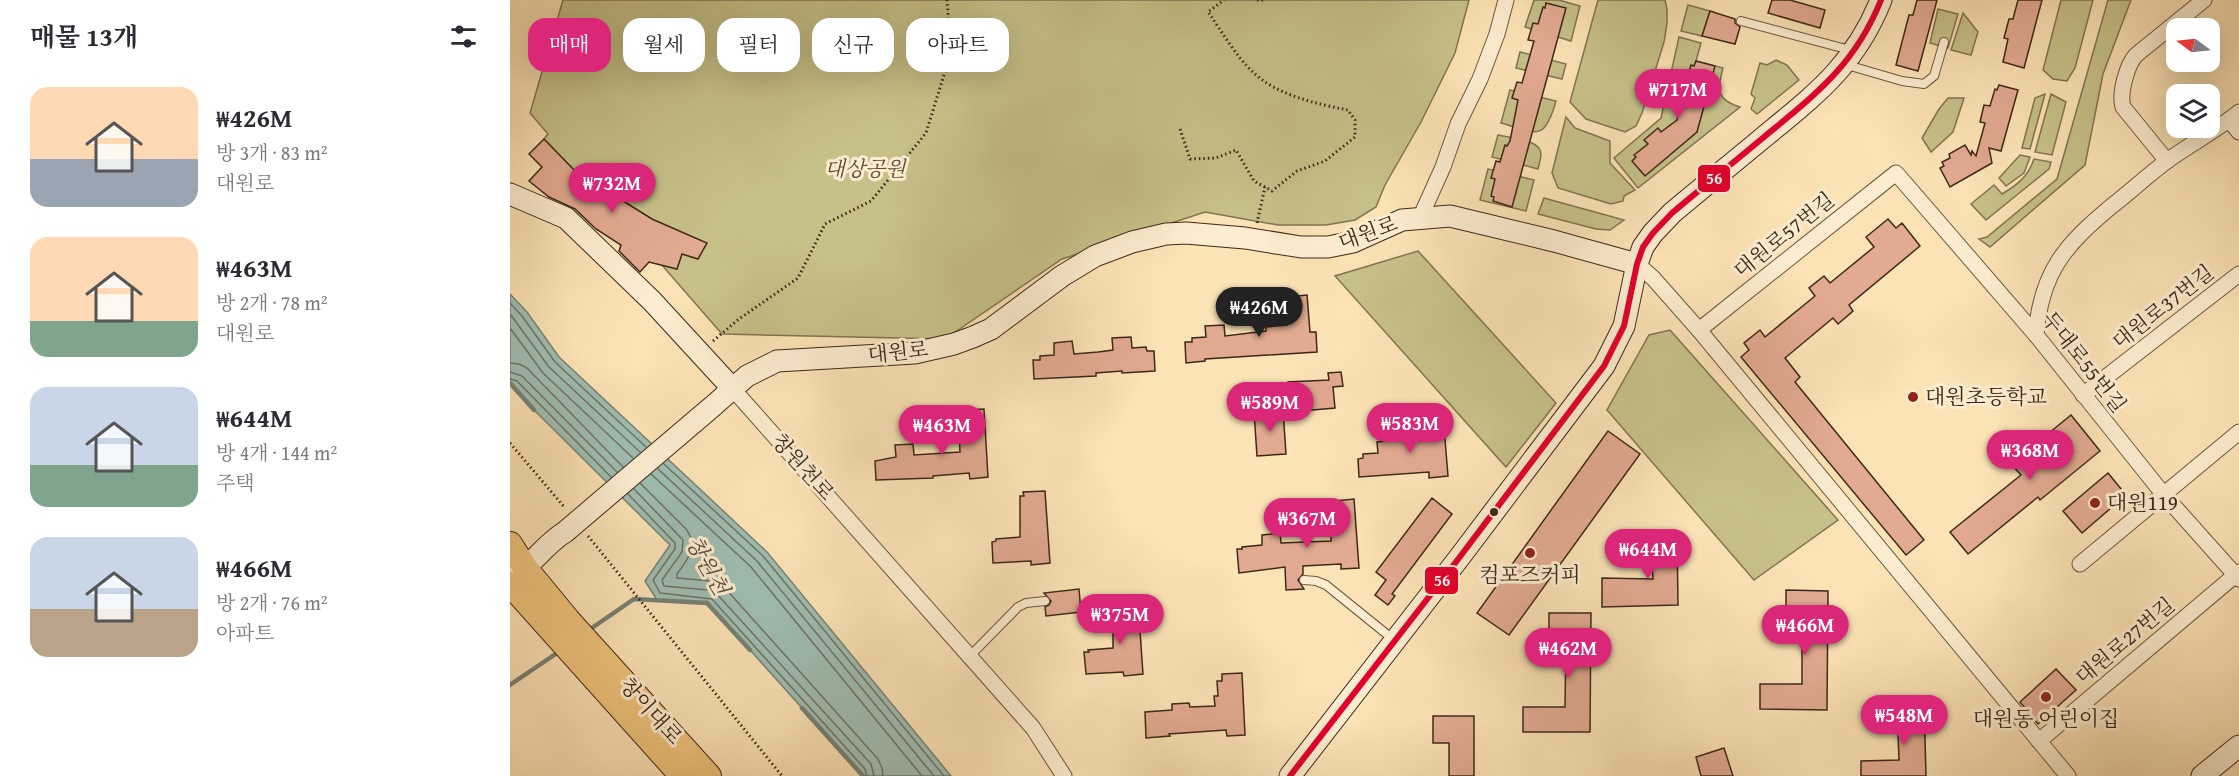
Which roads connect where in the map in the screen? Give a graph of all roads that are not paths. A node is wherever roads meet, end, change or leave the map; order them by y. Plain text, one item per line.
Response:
1 (1506, 0) edge
2 (1881, 0) edge
3 (2204, 0) edge
4 (1741, 21) dead end
5 (1944, 42) dead end
6 (1850, 58) junction
7 (2236, 122) edge
8 (2167, 161) junction
9 (1896, 173) joint
10 (510, 194) edge
11 (1420, 218) junction
12 (1637, 264) junction
13 (2239, 274) edge
14 (1698, 330) junction
15 (2037, 334) junction
16 (732, 388) junction
17 (2083, 395) junction
18 (2239, 432) edge
19 (2164, 495) junction
20 (510, 544) edge
21 (2080, 564) dead end
22 (2238, 575) edge
23 (515, 578) edge
24 (1304, 580) dead end
25 (1045, 601) dead end
26 (1395, 641) junction
27 (586, 655) junction
28 (970, 656) junction
29 (2039, 741) junction
30 (2239, 746) edge
31 (682, 776) edge
32 (709, 776) edge
33 (1064, 776) edge
34 (1290, 776) edge
35 (2068, 776) edge
36 (2202, 776) edge

1 - 11 street
2 - 6 street
3 - 8 street
4 - 6 lane
5 - 6 lane
6 - 12 street
7 - 8 street
8 - 15 street
9 - 14 street, 대원로57번길
9 - 15 street, 두대로55번길
10 - 16 street, 창원천로
11 - 12 street, 대원로
11 - 16 street, 대원로
12 - 14 street
12 - 26 street
13 - 17 street, 대원로37번길
14 - 29 street
15 - 17 street, 두대로55번길
16 - 23 street, 대원로, bridge
16 - 28 street, 창원천로
17 - 19 street, 두대로55번길
18 - 19 street
19 - 21 street
19 - 22 street, 두대로55번길
20 - 23 main road
22 - 29 street, 대원로27번길
23 - 27 main road
24 - 26 lane
25 - 28 lane
26 - 34 street
27 - 31 main road, 창이대로
27 - 32 main road, 창이대로
28 - 33 street, 창원천로
29 - 35 street
30 - 36 street

